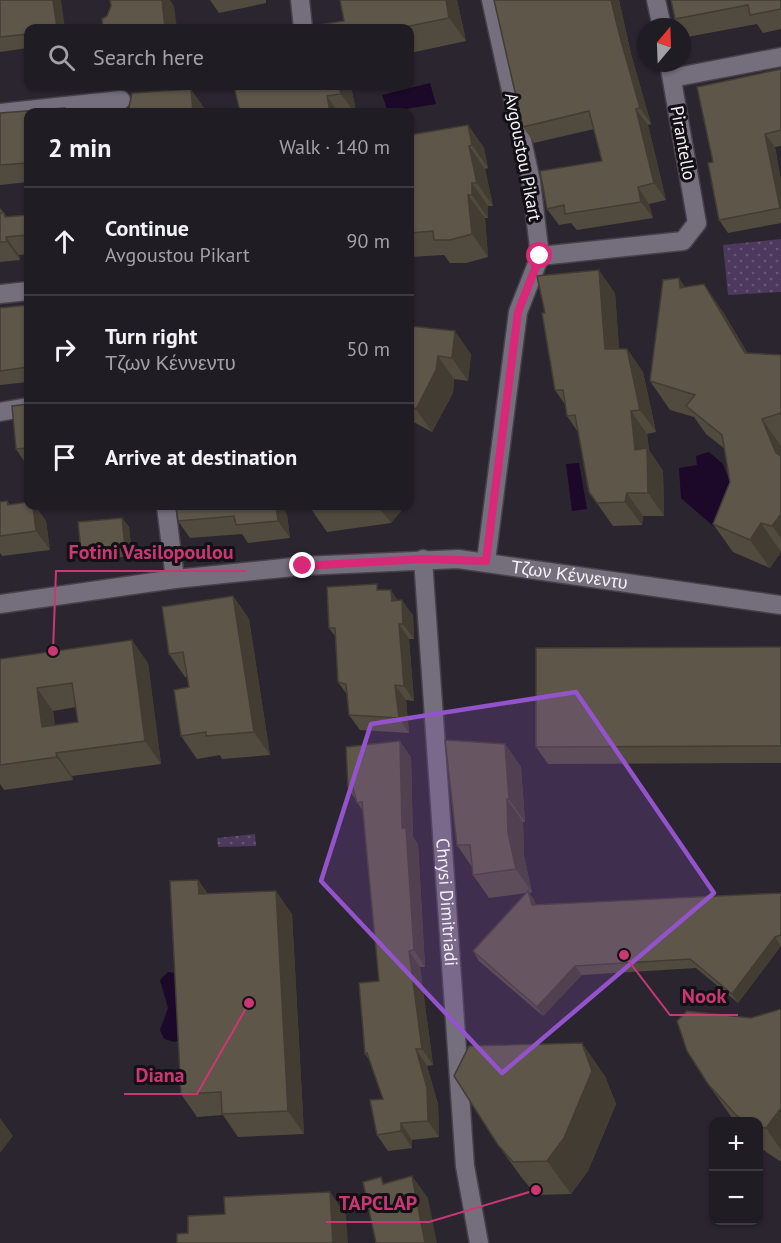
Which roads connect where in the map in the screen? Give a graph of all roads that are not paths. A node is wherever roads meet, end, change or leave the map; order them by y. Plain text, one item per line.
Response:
1 (300, 0) edge
2 (491, 0) edge
3 (656, 0) edge
4 (660, 18) edge
5 (303, 24) edge
6 (781, 57) edge
7 (691, 68) edge
8 (670, 72) edge
9 (121, 99) edge
10 (43, 108) edge
11 (24, 110) edge
12 (0, 113) edge
13 (540, 256) junction
14 (24, 291) edge
15 (0, 294) edge
16 (24, 408) edge
17 (0, 412) edge
18 (166, 510) edge
19 (423, 559) junction
20 (486, 561) junction
21 (175, 579) junction
22 (0, 604) edge
23 (781, 605) edge
24 (479, 1243) edge

1 - 5 street
2 - 13 street, Avgoustou Pikart
3 - 4 street
6 - 7 street
8 - 13 street, Pirantello
9 - 10 street
11 - 12 street
13 - 20 street, Avgoustou Pikart
14 - 15 street
16 - 17 street
18 - 21 street
19 - 20 street, Τζων Κέννεντυ
19 - 21 street, Τζων Κέννεντυ
19 - 24 street, Chrysi Dimitriadi
20 - 23 street, Τζων Κέννεντυ
21 - 22 street, Τζων Κέννεντυ

